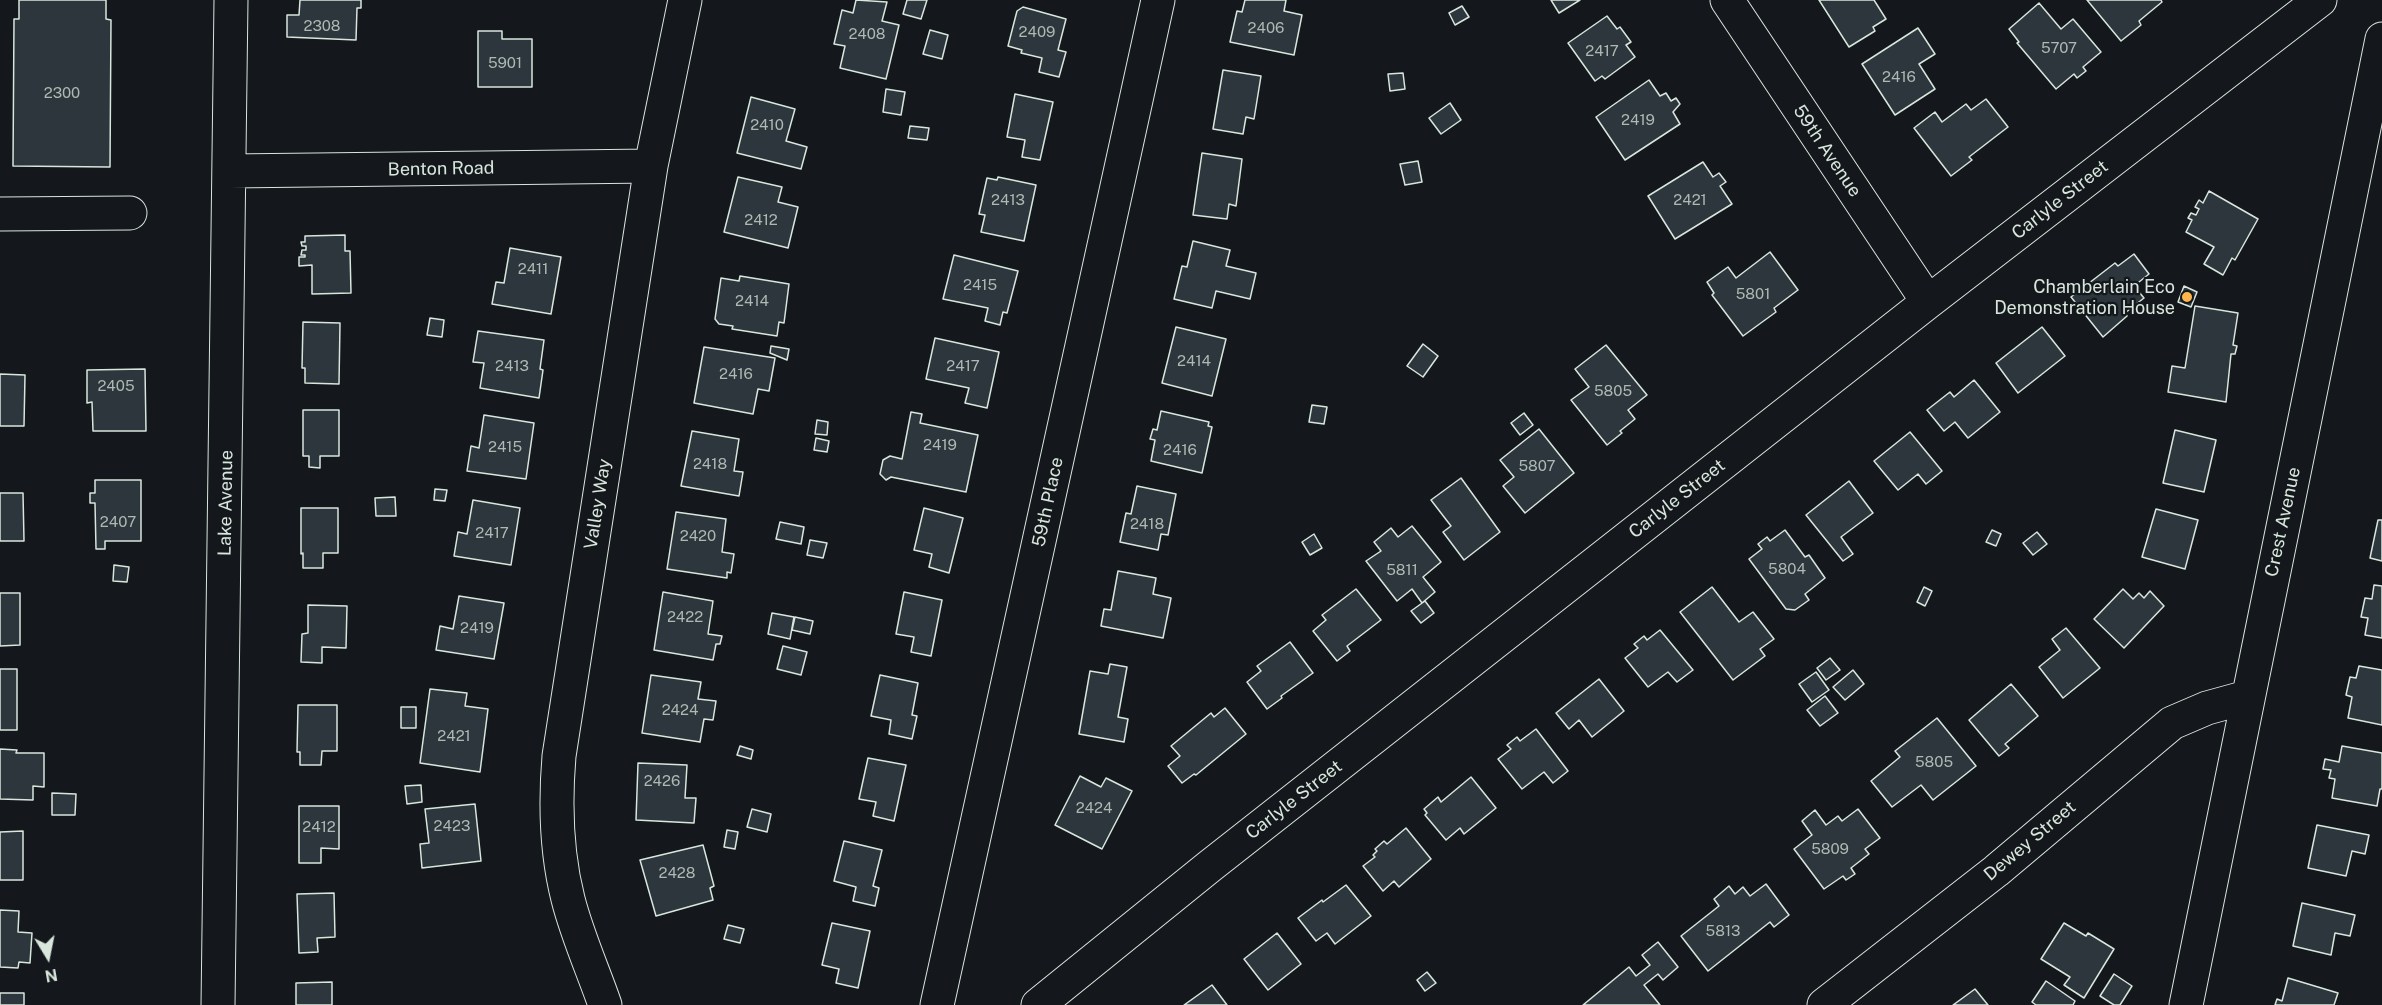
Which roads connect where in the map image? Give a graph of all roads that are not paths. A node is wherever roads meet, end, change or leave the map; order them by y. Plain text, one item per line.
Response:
1 (231, 0) edge
2 (685, 0) edge
3 (1158, 0) edge
4 (1727, 0) edge
5 (2320, 0) edge
6 (2382, 39) edge
7 (651, 166) junction
8 (230, 171) junction
9 (130, 213) dead end
10 (0, 214) edge
11 (1928, 302) junction
12 (2247, 697) junction
13 (218, 1005) edge
14 (605, 1005) edge
15 (937, 1005) edge
16 (1038, 1005) edge
17 (1824, 1005) edge
18 (2186, 1005) edge

1 - 8 street, Lake Avenue
2 - 7 street, Valley Way
3 - 15 street, 59th Place
4 - 11 street, 59th Avenue
5 - 11 street, Carlyle Street
6 - 12 street, Crest Avenue
7 - 8 street, Benton Road
7 - 14 street, Valley Way
8 - 13 street, Lake Avenue
9 - 10 street
11 - 16 street, Carlyle Street
12 - 17 street, Dewey Street
12 - 18 street, Crest Avenue

